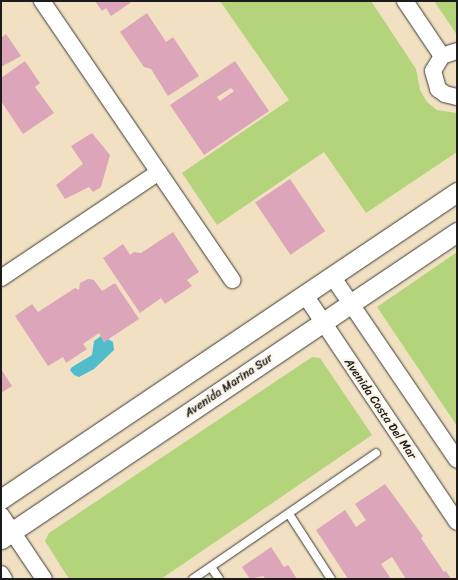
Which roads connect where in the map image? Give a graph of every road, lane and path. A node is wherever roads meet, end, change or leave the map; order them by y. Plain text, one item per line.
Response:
1 (42, 1) edge
2 (405, 1) edge
3 (450, 53) edge
4 (457, 97) edge
5 (159, 172) junction
6 (457, 192) edge
7 (457, 232) edge
8 (332, 276) junction
9 (1, 278) edge
10 (232, 280) dead end
11 (305, 295) junction
12 (352, 304) junction
13 (322, 323) junction
14 (376, 453) dead end
15 (457, 460) edge
16 (1, 499) edge
17 (288, 514) junction
18 (1, 515) edge
19 (456, 520) edge
20 (6, 535) edge
21 (211, 567) junction
22 (1, 574) edge
23 (4, 579) edge
24 (44, 579) edge
25 (193, 579) edge
26 (219, 579) edge
27 (331, 579) edge

1 - 5 street
2 - 3 street
3 - 4 street
5 - 9 street
5 - 10 street
6 - 8 street
7 - 12 street, Avenida Marina Sur
8 - 11 street
8 - 12 street
11 - 13 street, Avenida Costa Del Mar
11 - 16 street
12 - 13 street, Avenida Marina Sur
12 - 15 street
13 - 19 street, Avenida Costa Del Mar
13 - 20 street, Avenida Marina Sur
14 - 17 lane
17 - 21 lane
17 - 27 lane
18 - 20 street
20 - 24 street
21 - 25 lane
21 - 26 lane
22 - 23 street

